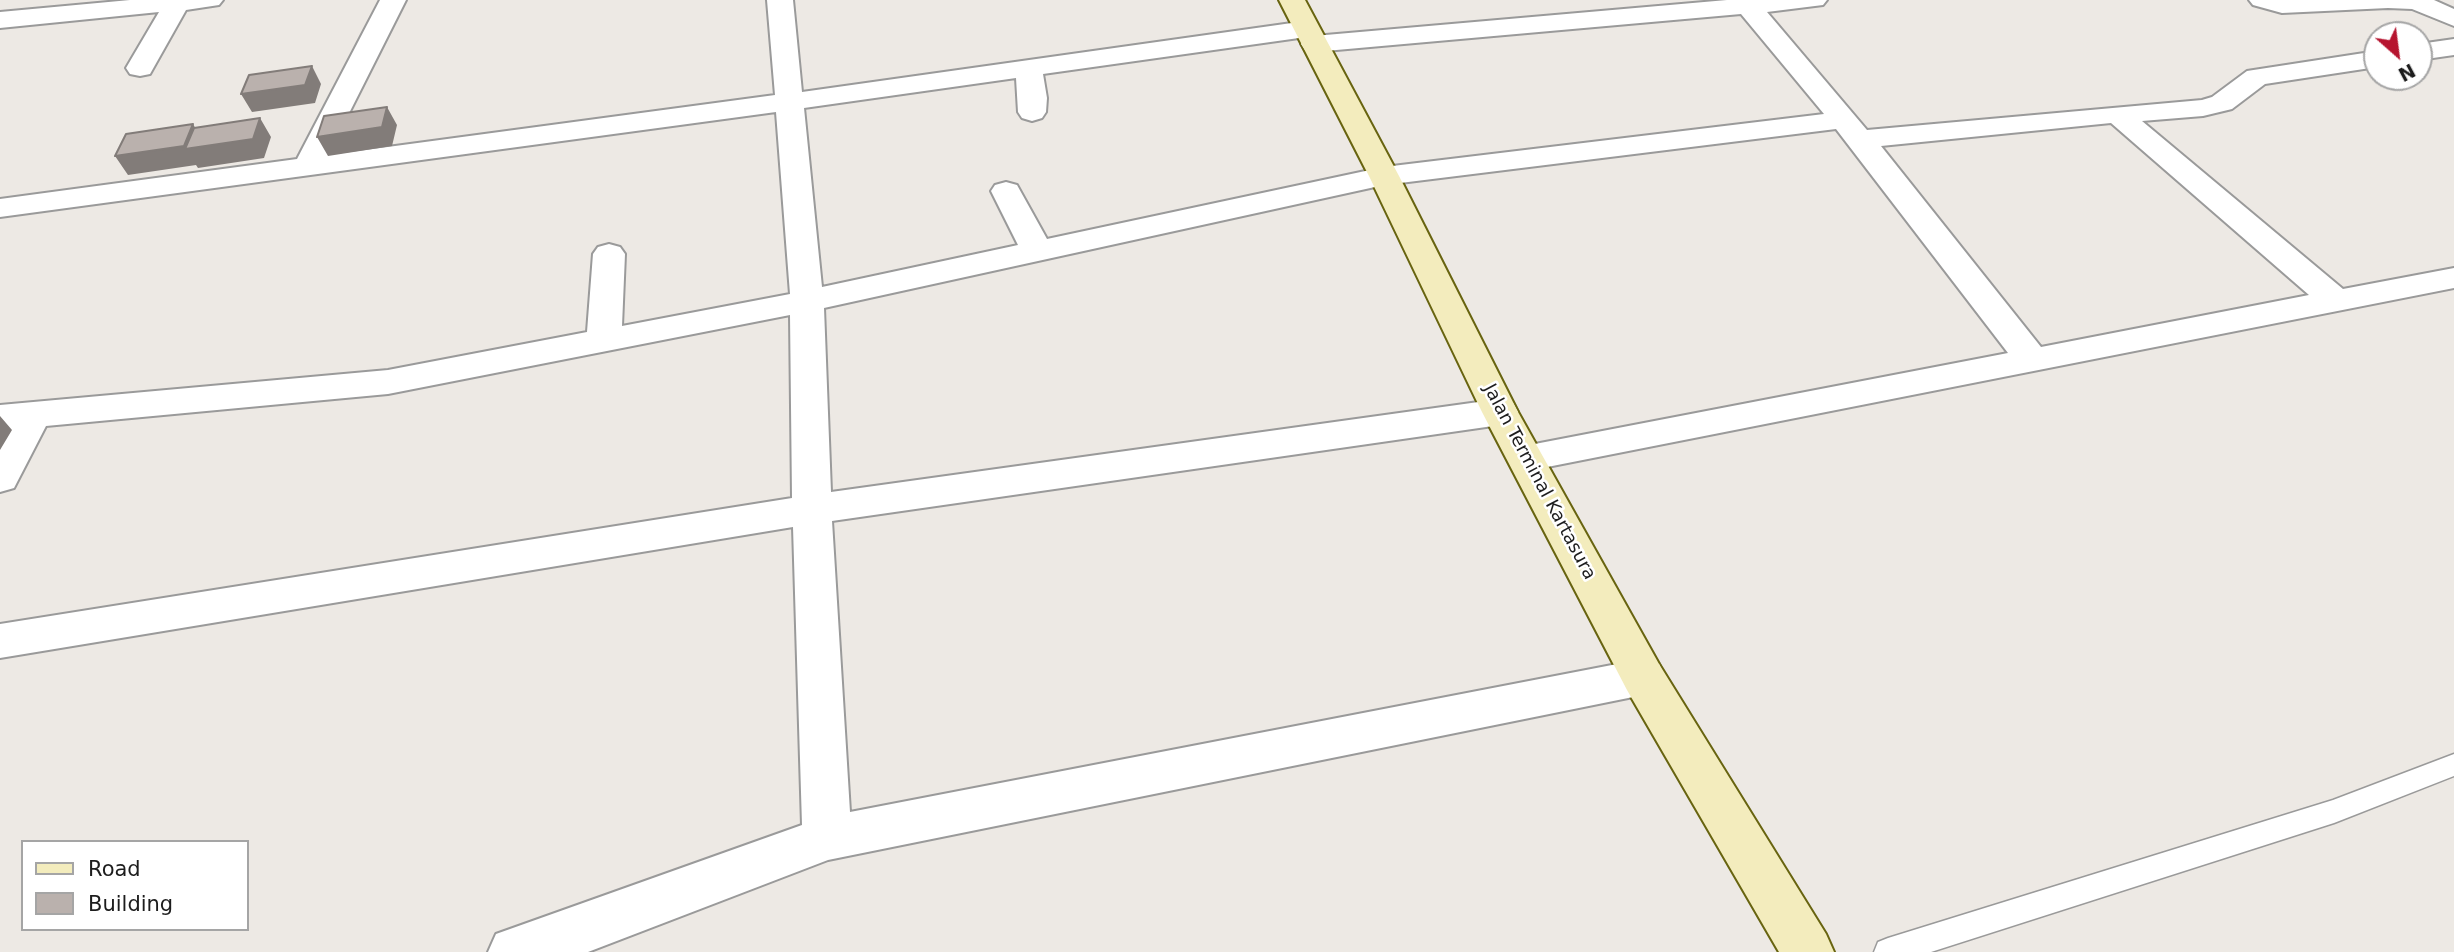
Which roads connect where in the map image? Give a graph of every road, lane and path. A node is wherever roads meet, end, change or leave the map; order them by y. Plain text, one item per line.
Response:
1 (210, 0) edge
2 (393, 0) edge
3 (780, 0) edge
4 (1814, 0) edge
5 (2262, 0) edge
6 (2388, 0) edge
7 (177, 3) junction
8 (1746, 4) edge
9 (52, 8) edge
10 (2454, 18) edge
11 (0, 20) edge
12 (1304, 24) edge
13 (2454, 47) edge
14 (2433, 50) edge
15 (2363, 61) edge
16 (140, 68) dead end
17 (1028, 68) junction
18 (789, 103) junction
19 (1032, 113) dead end
20 (2117, 114) junction
21 (1852, 130) junction
22 (307, 167) junction
23 (1384, 176) junction
24 (1006, 191) dead end
25 (0, 208) edge
26 (1037, 251) junction
27 (609, 254) dead end
28 (2454, 278) edge
29 (807, 301) junction
30 (2336, 301) junction
31 (604, 341) junction
32 (2031, 358) junction
33 (1500, 412) junction
34 (16, 417) edge
35 (1527, 458) junction
36 (0, 478) edge
37 (812, 509) junction
38 (0, 641) edge
39 (1643, 677) junction
40 (2454, 765) edge
41 (827, 838) junction
42 (514, 952) edge
43 (1808, 952) edge
44 (1888, 952) edge

1 - 7 street
2 - 22 street
3 - 18 street
4 - 8 street
5 - 6 street
6 - 10 street
7 - 9 street
7 - 16 street
8 - 12 street
8 - 21 street
9 - 11 street
12 - 17 street
12 - 23 street, Jalan Terminal Kartasura
13 - 14 street
15 - 20 street
17 - 18 street
17 - 19 street
18 - 22 street
18 - 29 street
20 - 21 street
20 - 30 street
21 - 23 street
21 - 32 street
22 - 25 street
23 - 26 street
23 - 33 street, Jalan Terminal Kartasura
24 - 26 street
26 - 29 street
27 - 31 street
28 - 30 street
29 - 31 street
29 - 37 street
30 - 32 street
31 - 34 street
32 - 35 street
33 - 35 street, Jalan Terminal Kartasura
33 - 37 street
34 - 36 street
35 - 39 street, Jalan Terminal Kartasura
37 - 38 street
37 - 41 street
39 - 41 street
39 - 43 street, Jalan Terminal Kartasura
40 - 44 lane
41 - 42 street

